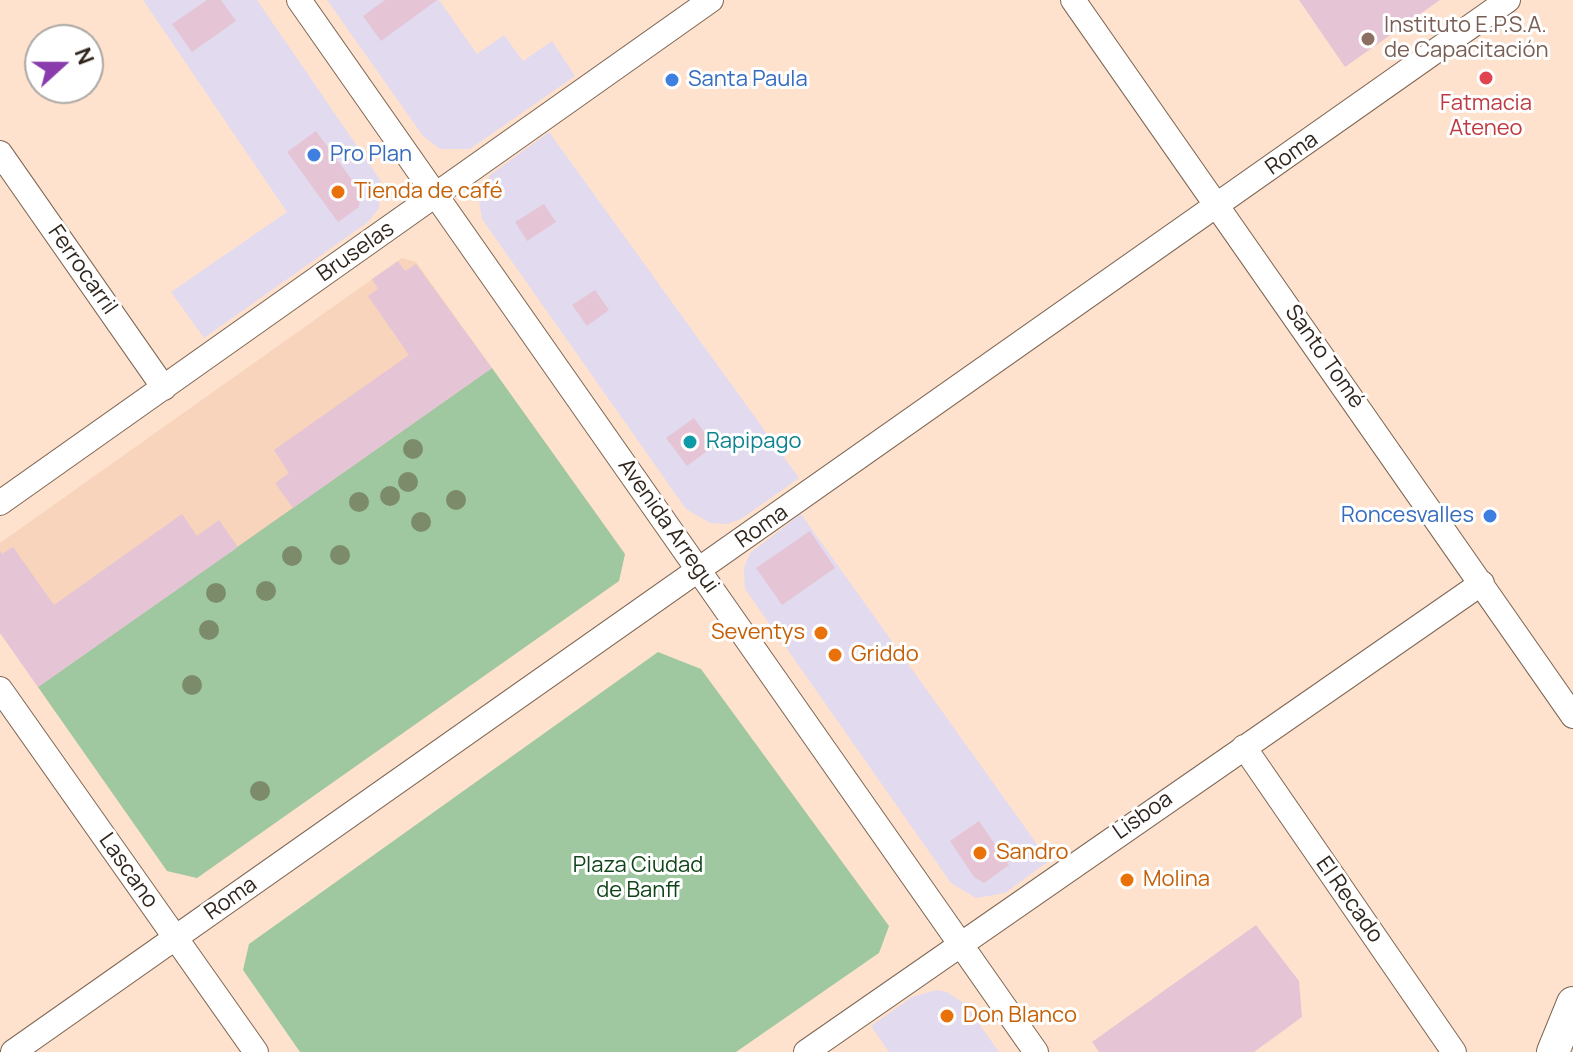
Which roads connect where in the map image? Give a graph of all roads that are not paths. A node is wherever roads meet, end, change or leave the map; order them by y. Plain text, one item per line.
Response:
1 (299, 0) edge
2 (711, 0) edge
3 (1073, 0) edge
4 (1508, 0) edge
5 (0, 153) edge
6 (436, 196) junction
7 (1219, 206) junction
8 (164, 388) junction
9 (0, 503) edge
10 (699, 571) junction
11 (1482, 583) junction
12 (0, 689) edge
13 (1573, 716) edge
14 (1244, 747) junction
15 (175, 938) junction
16 (960, 943) junction
17 (1573, 1003) edge
18 (0, 1039) edge
19 (11, 1052) edge
20 (256, 1052) edge
21 (806, 1052) edge
22 (1036, 1052) edge
23 (1454, 1052) edge
24 (1553, 1052) edge

1 - 6 street, Avenida Arregui
2 - 6 street, Bruselas
3 - 7 street, Santo Tomé
4 - 7 street, Roma
5 - 8 street, Ferrocarril
6 - 8 street, Bruselas
6 - 10 street, Avenida Arregui
7 - 10 street, Roma
7 - 11 street, Santo Tomé
8 - 9 street, Bruselas
10 - 15 street, Roma
10 - 16 street, Avenida Arregui
11 - 13 street, Santo Tomé
11 - 14 street, Lisboa
12 - 15 street, Lascano
14 - 16 street, Lisboa
14 - 23 street, El Recado
15 - 19 street, Roma
15 - 20 street, Lascano
16 - 21 street, Lisboa
16 - 22 street, Avenida Arregui
17 - 24 street
18 - 19 street

